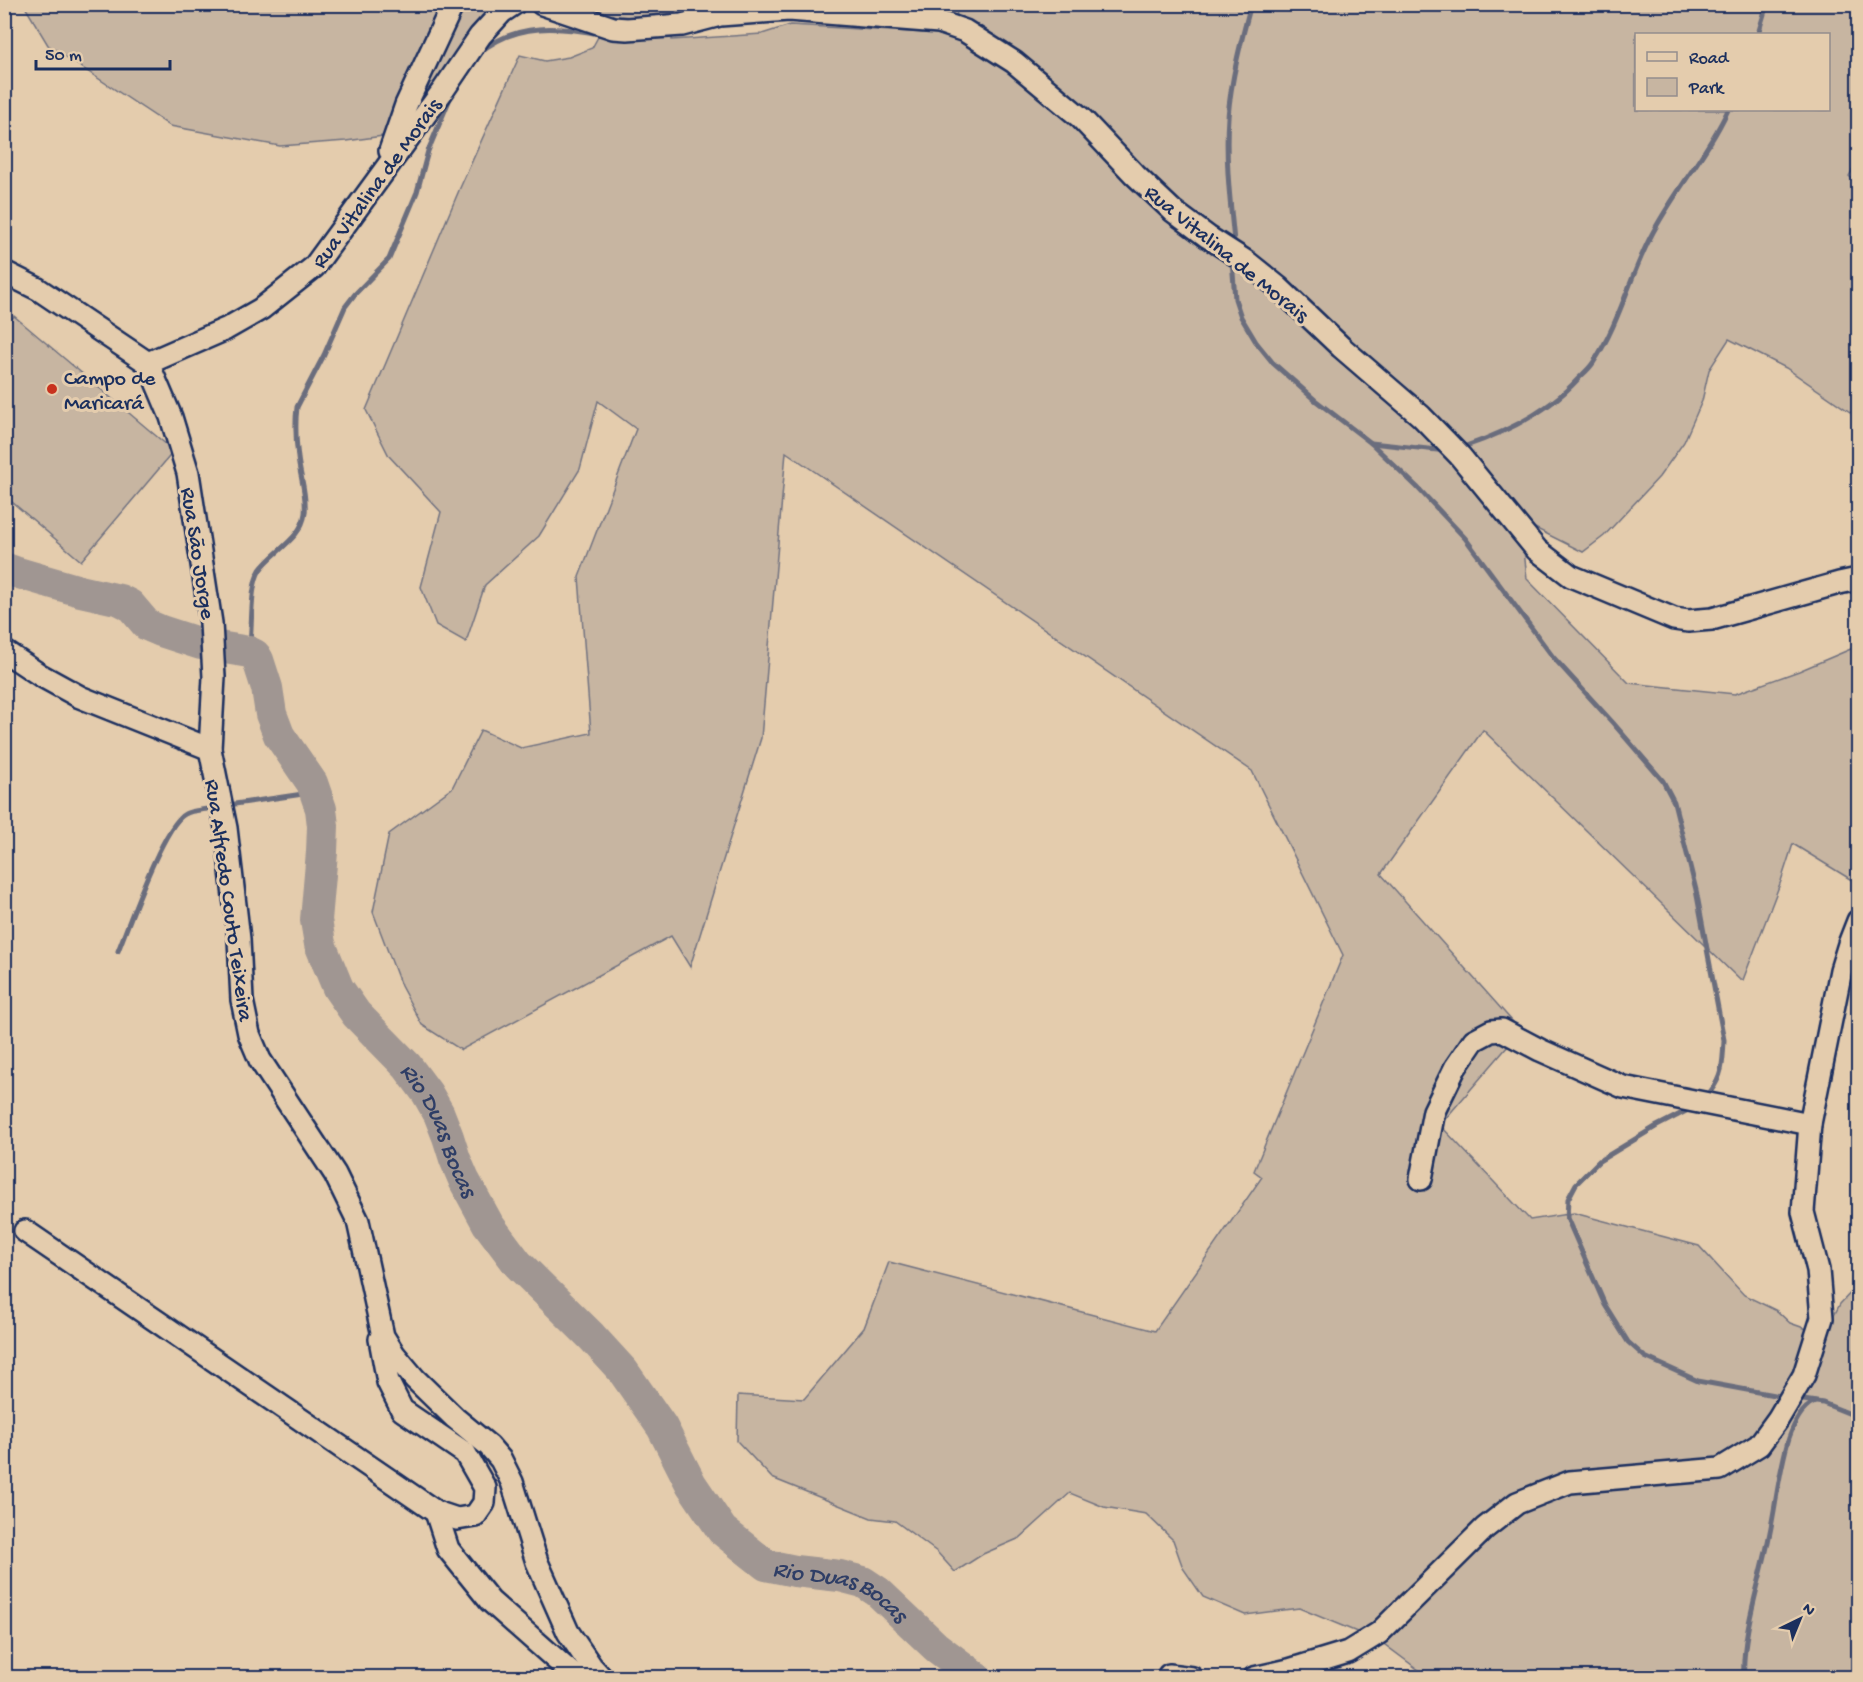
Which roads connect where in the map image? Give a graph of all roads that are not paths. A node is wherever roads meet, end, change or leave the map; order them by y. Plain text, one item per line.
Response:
1 (453, 4) edge
2 (514, 4) edge
3 (542, 4) edge
4 (735, 9) edge
5 (382, 171) junction
6 (4, 272) edge
7 (148, 363) junction
8 (1858, 579) edge
9 (4, 651) edge
10 (210, 749) junction
11 (1858, 921) edge
12 (1810, 1124) junction
13 (1421, 1179) dead end
14 (25, 1231) dead end
15 (380, 1326) junction
16 (436, 1512) junction
17 (1169, 1675) dead end
18 (577, 1677) edge
19 (602, 1677) edge
20 (1192, 1677) edge
21 (1254, 1677) edge

1 - 5 street
2 - 5 street, Rua Vitalina de Morais
3 - 4 street, Rua Vitalina de Morais
4 - 8 street, Rua Vitalina de Morais
5 - 7 street, Rua Vitalina de Morais
6 - 7 street
7 - 10 street, Rua São Jorge
9 - 10 street, Rua Alfredo Couto Teixeira
10 - 15 street, Rua Alfredo Couto Teixeira
11 - 12 street
12 - 13 street
12 - 21 street
14 - 16 street
15 - 16 street
15 - 19 street, Rua Alfredo Couto Teixeira
16 - 18 street
17 - 20 street

